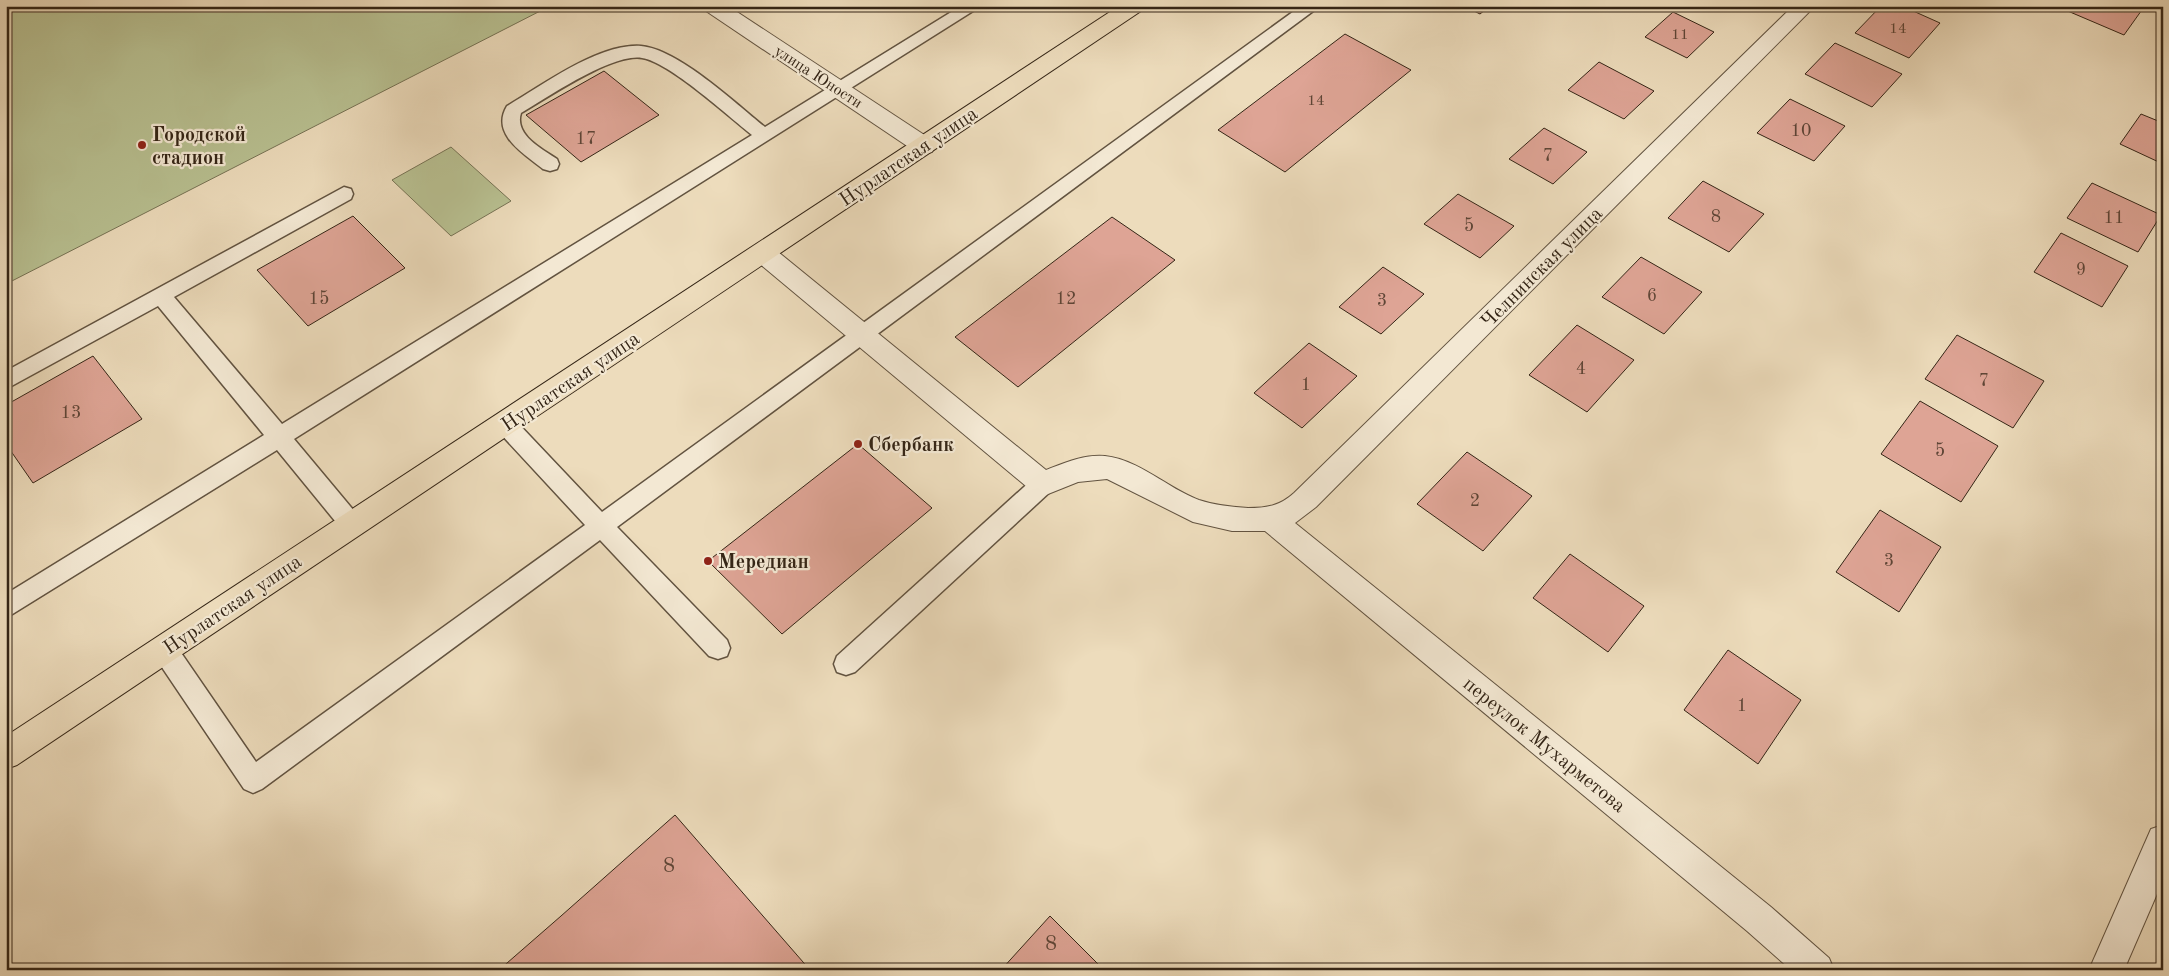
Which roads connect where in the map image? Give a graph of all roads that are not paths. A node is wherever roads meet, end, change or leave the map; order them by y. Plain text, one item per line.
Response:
1 (713, 6) edge
2 (1134, 6) edge
3 (1312, 6) edge
4 (1805, 6) edge
5 (957, 10) edge
6 (839, 89) junction
7 (765, 136) junction
8 (924, 146) junction
9 (550, 164) dead end
10 (344, 194) dead end
11 (763, 253) junction
12 (161, 295) junction
13 (862, 335) junction
14 (6, 380) edge
15 (505, 424) junction
16 (279, 437) junction
17 (1042, 484) junction
18 (1271, 520) junction
19 (352, 525) junction
20 (602, 526) junction
21 (6, 607) edge
22 (718, 648) dead end
23 (164, 649) junction
24 (846, 664) dead end
25 (6, 754) edge
26 (2163, 841) edge
27 (1817, 970) edge
28 (2106, 970) edge

1 - 6 street, улица Юности
2 - 8 main road, Нурлатская улица
3 - 13 lane
4 - 18 street, Челнинская улица
5 - 6 lane
6 - 7 lane
6 - 8 street, улица Юности
7 - 9 lane
7 - 16 lane
8 - 11 main road, Нурлатская улица
10 - 12 lane
11 - 13 street
11 - 15 main road, Нурлатская улица
12 - 14 lane
12 - 16 lane
13 - 17 street
13 - 20 lane
15 - 19 main road, Нурлатская улица
15 - 20 lane
16 - 19 lane
16 - 21 lane
17 - 18 street
17 - 24 lane
18 - 27 street, переулок Мухарметова
19 - 23 main road, Нурлатская улица
20 - 22 lane
20 - 23 lane
23 - 25 main road, Нурлатская улица
26 - 28 street

